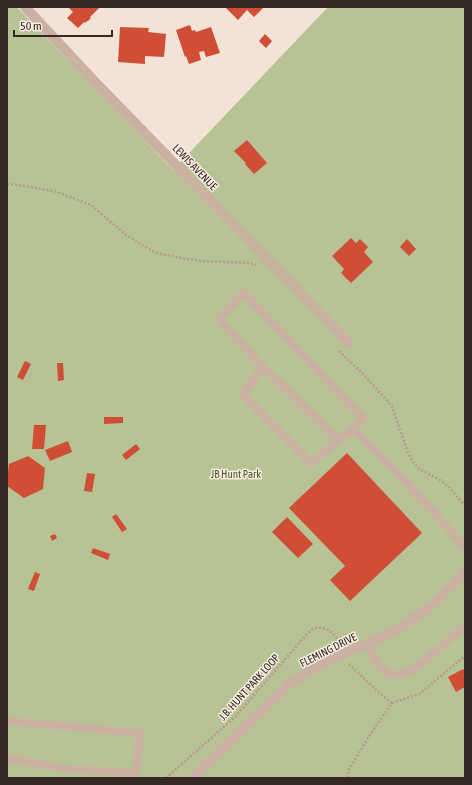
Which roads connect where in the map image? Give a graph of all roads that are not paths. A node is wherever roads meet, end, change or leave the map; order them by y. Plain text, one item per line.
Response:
1 (26, 7) edge
2 (349, 342) dead end
3 (263, 367) junction
4 (353, 429) junction
5 (339, 440) junction
6 (465, 547) edge
7 (465, 572) edge
8 (465, 626) edge
9 (367, 643) junction
10 (7, 721) edge
11 (7, 758) edge
12 (67, 769) junction
13 (66, 778) edge
14 (193, 778) edge

1 - 2 street, LEWIS AVENUE
3 - 4 lane
3 - 5 lane
3 - 5 lane
4 - 5 lane
4 - 6 lane
7 - 9 street, FLEMING DRIVE
8 - 9 lane
9 - 14 street, FLEMING DRIVE
10 - 12 lane
11 - 12 lane
12 - 13 lane

